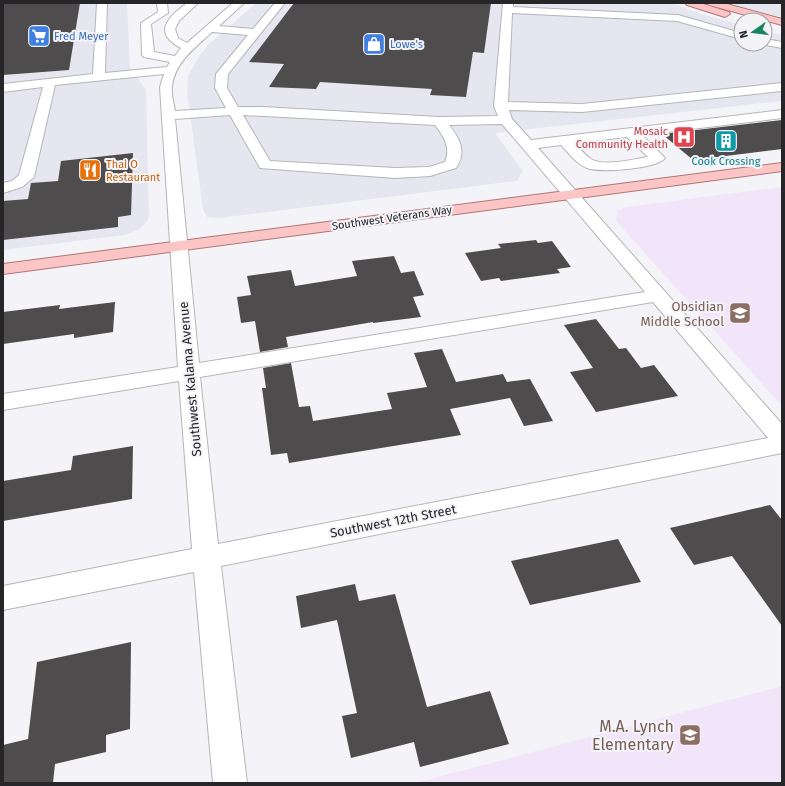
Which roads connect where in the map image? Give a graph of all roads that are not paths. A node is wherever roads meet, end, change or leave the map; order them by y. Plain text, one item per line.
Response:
1 (102, 3) edge
2 (162, 3) edge
3 (193, 3) edge
4 (239, 3) edge
5 (280, 3) edge
6 (690, 3) edge
7 (712, 3) edge
8 (508, 6) edge
9 (571, 8) edge
10 (733, 16) edge
11 (782, 22) edge
12 (209, 29) junction
13 (256, 32) junction
14 (733, 34) edge
15 (188, 48) junction
16 (174, 65) junction
17 (99, 76) junction
18 (50, 82) junction
19 (782, 87) edge
20 (3, 88) edge
21 (501, 106) junction
22 (234, 111) junction
23 (782, 114) edge
24 (168, 116) junction
25 (506, 120) junction
26 (439, 121) junction
27 (630, 132) junction
28 (564, 140) junction
29 (527, 145) junction
30 (782, 167) edge
31 (3, 188) edge
32 (570, 194) junction
33 (179, 247) junction
34 (3, 269) edge
35 (658, 296) junction
36 (189, 372) junction
37 (3, 402) edge
38 (782, 439) edge
39 (782, 444) edge
40 (206, 558) junction
41 (3, 598) edge
42 (230, 783) edge

1 - 17 street
2 - 16 street
3 - 15 street
4 - 12 street, Southwest Kalama Avenue
5 - 13 street
6 - 10 main road
7 - 11 main road
8 - 9 street
8 - 21 street
9 - 14 street
12 - 13 street
12 - 15 street, Southwest Kalama Avenue
13 - 22 street
15 - 16 street, Southwest Kalama Avenue
16 - 17 street
16 - 24 street, Southwest Kalama Avenue
17 - 18 street
18 - 20 street
18 - 31 street
19 - 21 street
21 - 25 street
22 - 24 street
22 - 26 street
22 - 26 street
23 - 27 street
24 - 33 street, Southwest Kalama Avenue
25 - 26 street
25 - 29 street
27 - 28 street
27 - 28 street
28 - 29 street
29 - 32 street
30 - 32 main road, Southwest Veterans Way
32 - 33 main road, Southwest Veterans Way
32 - 35 street
33 - 34 main road, Southwest Veterans Way
33 - 36 street, Southwest Kalama Avenue
35 - 36 street
35 - 38 street
36 - 37 street
36 - 40 street, Southwest Kalama Avenue
39 - 40 street, Southwest 12th Street
40 - 41 street, Southwest 12th Street
40 - 42 street, Southwest Kalama Avenue

